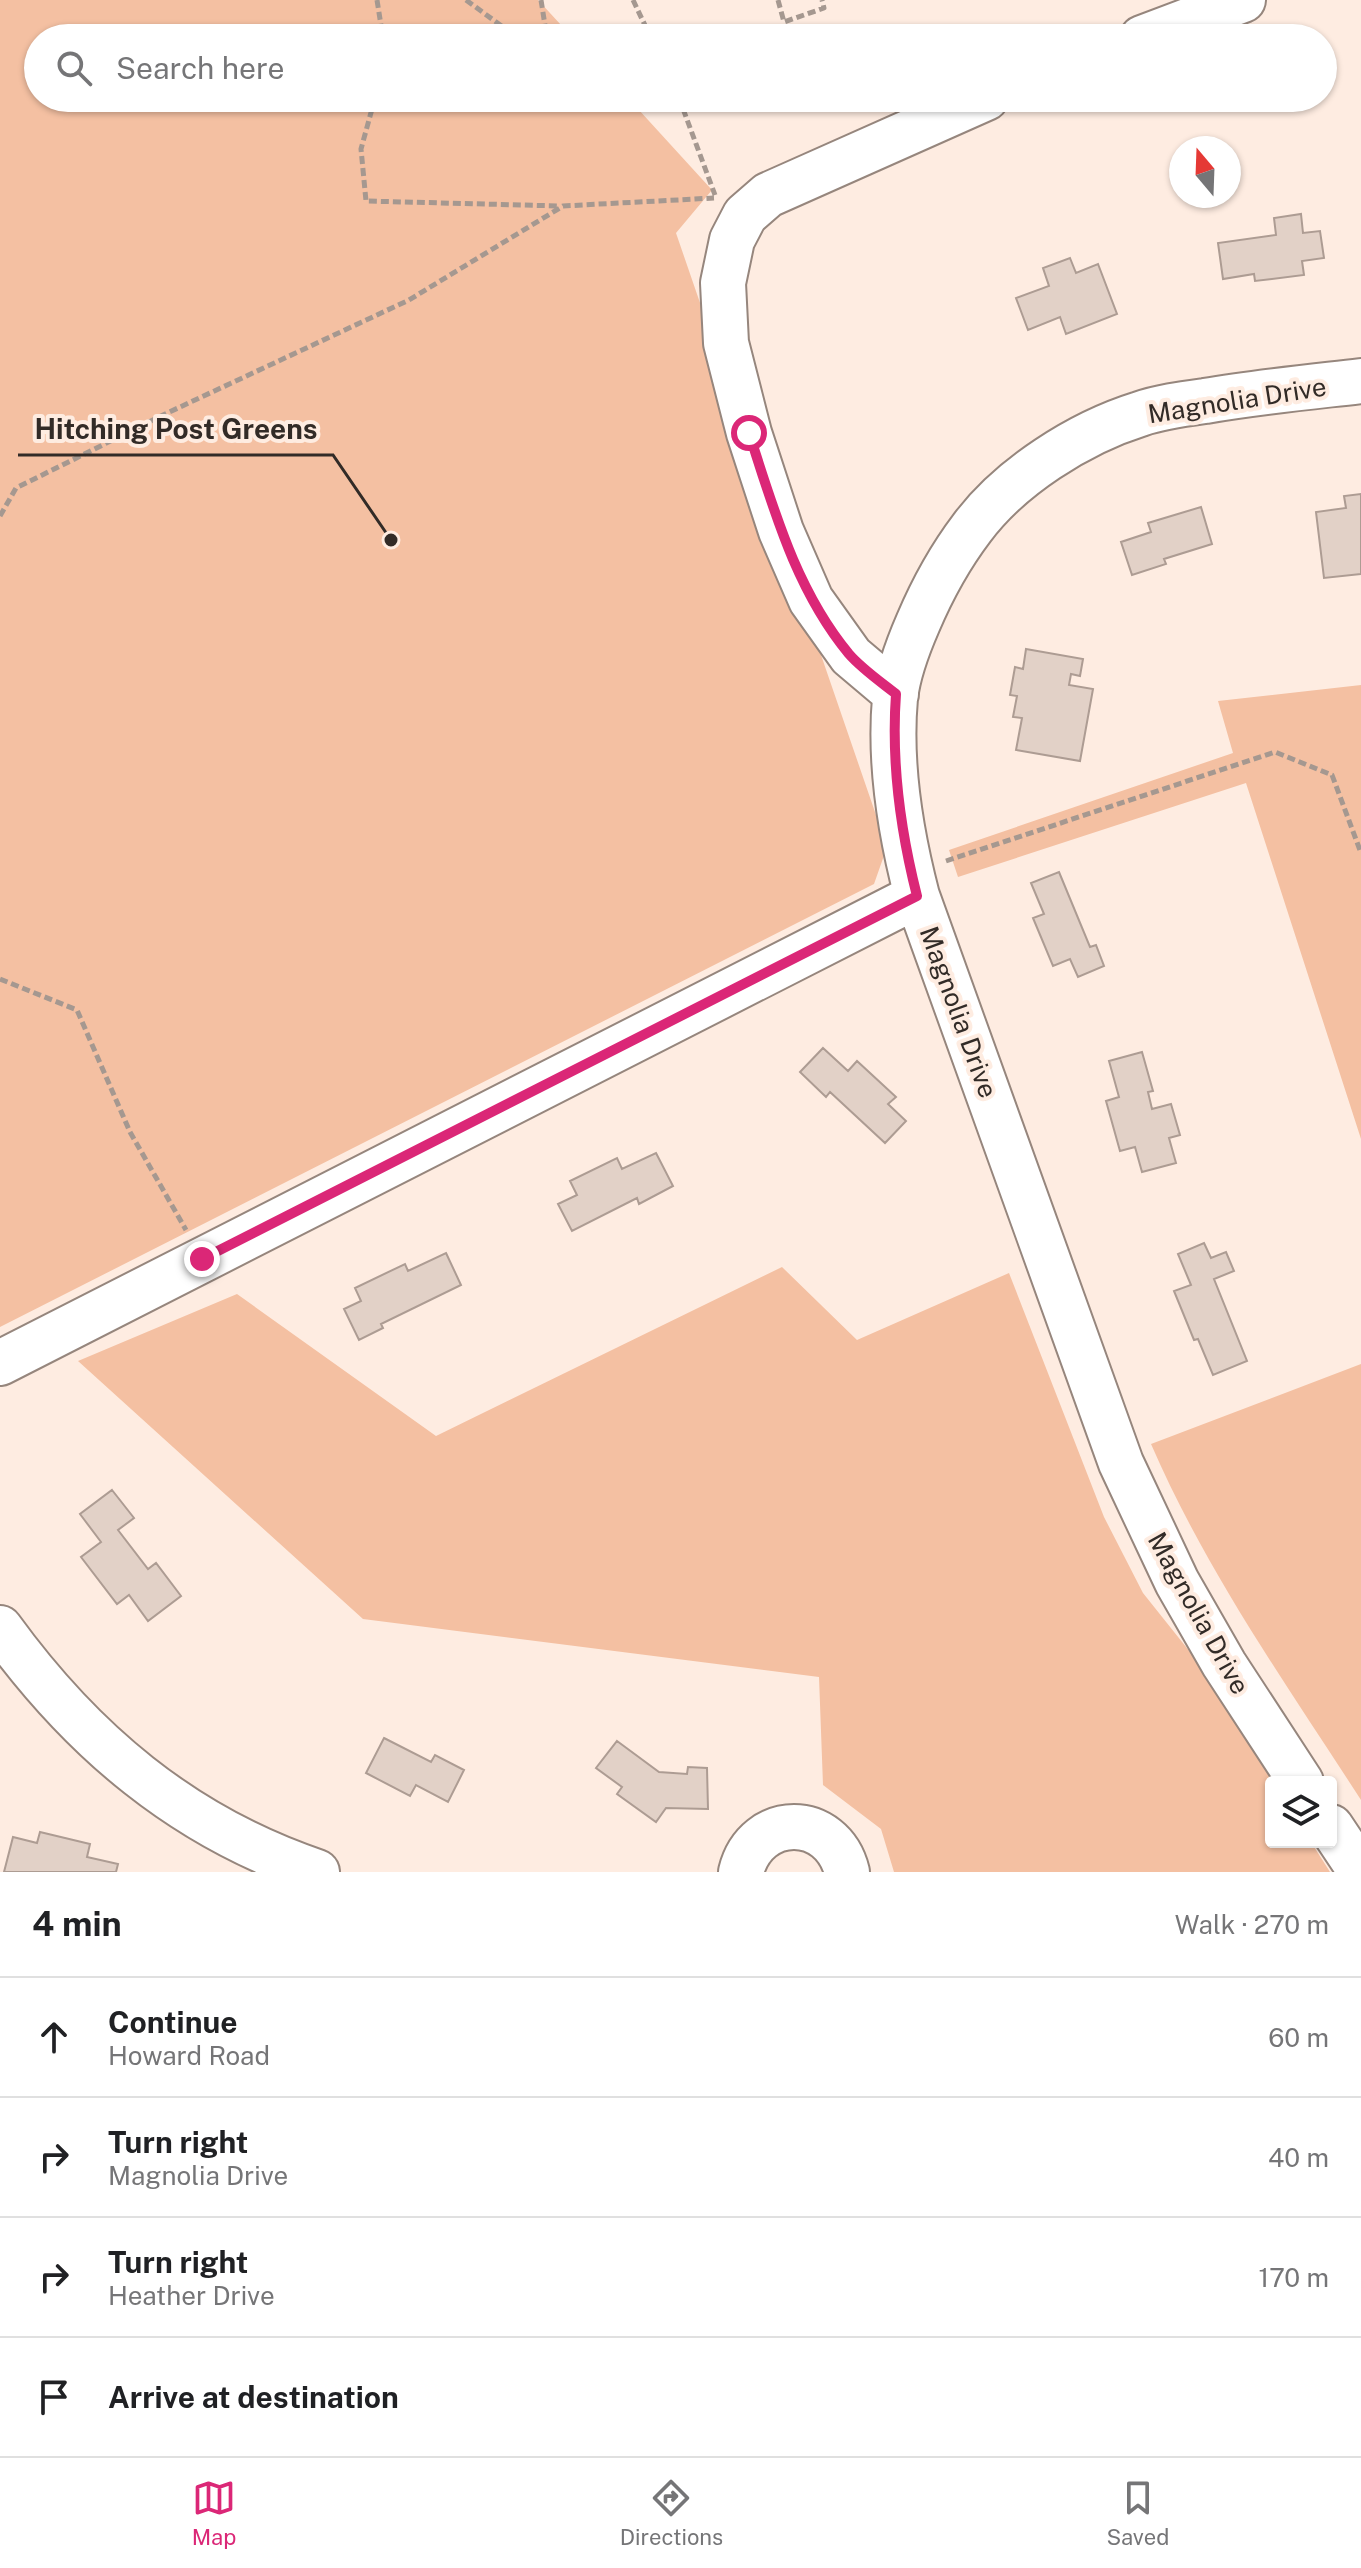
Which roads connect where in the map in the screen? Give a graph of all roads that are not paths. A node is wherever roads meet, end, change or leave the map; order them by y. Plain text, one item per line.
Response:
1 (1243, 0) edge
2 (1179, 24) edge
3 (955, 112) edge
4 (1361, 381) edge
5 (896, 694) junction
6 (914, 884) junction
7 (0, 1363) edge
8 (0, 1628) edge
9 (1297, 1776) edge
10 (1337, 1836) edge
11 (317, 1872) edge
12 (741, 1872) edge
13 (847, 1872) edge
14 (1361, 1872) edge

1 - 2 street
3 - 5 street
4 - 5 street, Magnolia Drive
5 - 6 street, Magnolia Drive
6 - 7 street
6 - 9 street, Magnolia Drive
8 - 11 street
10 - 14 street
12 - 13 street

